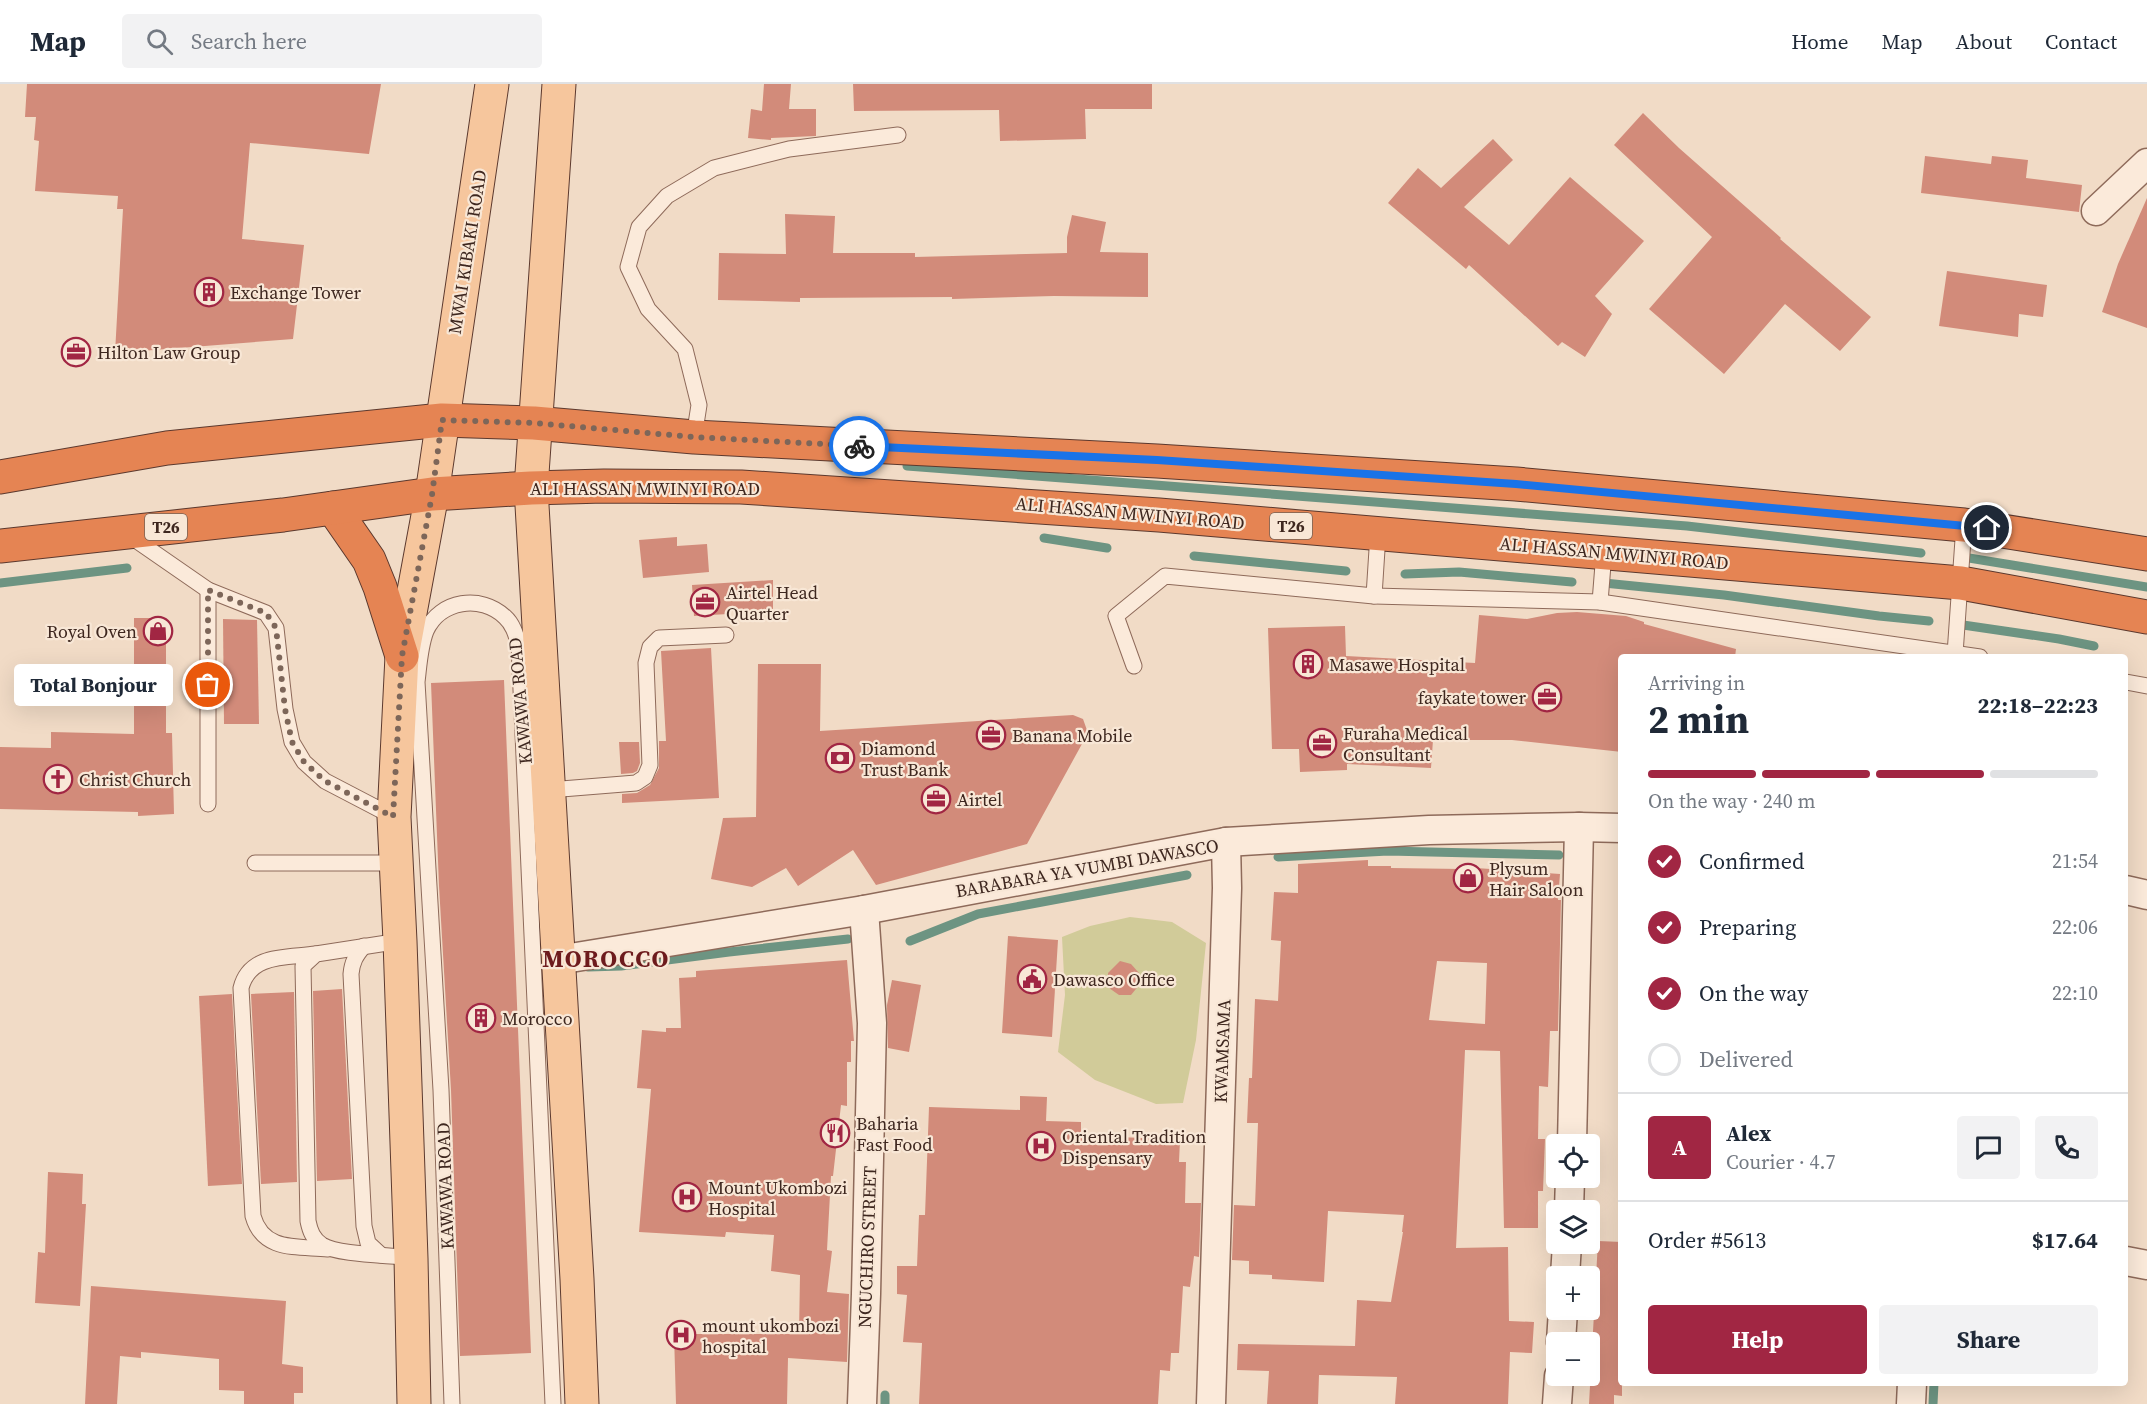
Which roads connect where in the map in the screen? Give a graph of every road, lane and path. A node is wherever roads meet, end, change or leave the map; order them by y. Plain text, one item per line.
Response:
1 (492, 84) edge
2 (560, 84) edge
3 (898, 135) dead end
4 (2147, 163) edge
5 (2096, 211) dead end
6 (442, 420) junction
7 (534, 423) junction
8 (694, 437) junction
9 (0, 477) edge
10 (531, 488) junction
11 (432, 495) junction
12 (333, 508) junction
13 (1965, 525) junction
14 (123, 531) junction
15 (1378, 534) junction
16 (0, 546) edge
17 (1604, 552) junction
18 (2147, 554) edge
19 (1961, 583) junction
20 (208, 590) junction
21 (1374, 596) junction
22 (1600, 602) junction
23 (2147, 617) edge
24 (726, 634) dead end
25 (1955, 654) joint
26 (402, 656) junction
27 (1134, 666) dead end
28 (2128, 682) edge
29 (2147, 686) edge
30 (549, 790) junction
31 (208, 804) dead end
32 (393, 817) junction
33 (1579, 827) junction
34 (1618, 828) edge
35 (1226, 842) junction
36 (255, 863) dead end
37 (396, 863) junction
38 (2128, 890) edge
39 (2147, 895) edge
40 (864, 910) junction
41 (400, 941) junction
42 (364, 946) junction
43 (316, 954) junction
44 (558, 960) junction
45 (1572, 1134) edge
46 (331, 1249) junction
47 (396, 1256) junction
48 (2128, 1261) edge
49 (2147, 1265) edge
50 (1558, 1386) edge
51 (1912, 1386) edge
52 (414, 1404) edge
53 (452, 1404) edge
54 (553, 1404) edge
55 (582, 1404) edge
56 (862, 1404) edge
57 (1211, 1404) edge
58 (1557, 1404) edge
59 (1911, 1404) edge

1 - 6 main road, MWAI KIBAKI ROAD
2 - 7 main road
3 - 8 lane
4 - 5 street
6 - 7 highway
6 - 9 highway
6 - 11 main road, KAWAWA ROAD
7 - 8 highway
7 - 10 main road, KAWAWA ROAD
8 - 13 highway
10 - 11 highway, ALI HASSAN MWINYI ROAD / T26
10 - 15 highway, ALI HASSAN MWINYI ROAD / T26
10 - 30 main road, KAWAWA ROAD
11 - 12 highway, T26
11 - 26 main road, KAWAWA ROAD
12 - 14 highway, T26
12 - 26 highway
13 - 18 highway
13 - 19 lane
14 - 16 highway, T26
14 - 20 lane
15 - 17 highway, ALI HASSAN MWINYI ROAD / T26
15 - 21 lane
17 - 19 highway, ALI HASSAN MWINYI ROAD / T26
17 - 22 lane
19 - 23 highway, ALI HASSAN MWINYI ROAD / T26
19 - 25 lane
20 - 31 lane
20 - 32 lane
21 - 22 lane
21 - 27 lane
22 - 25 lane
24 - 30 lane
26 - 32 main road, KAWAWA ROAD
28 - 29 lane
30 - 44 main road, KAWAWA ROAD
32 - 37 main road, KAWAWA ROAD
33 - 34 street, BARABARA YA VUMBI DAWASCO
33 - 35 street, BARABARA YA VUMBI DAWASCO
33 - 45 street
35 - 40 street, BARABARA YA VUMBI DAWASCO
35 - 57 street, KWAMSAMA
36 - 37 lane
37 - 41 main road, KAWAWA ROAD
38 - 39 street
40 - 44 street, BARABARA YA VUMBI DAWASCO
40 - 56 street, NGUCHIRO STREET
41 - 42 lane
41 - 47 main road, KAWAWA ROAD
42 - 43 lane
42 - 47 lane
43 - 46 lane
43 - 46 lane
44 - 55 main road, KAWAWA ROAD
46 - 47 lane
47 - 52 main road, KAWAWA ROAD
48 - 49 street
50 - 58 street
51 - 59 street
53 - 54 lane, KAWAWA ROAD

